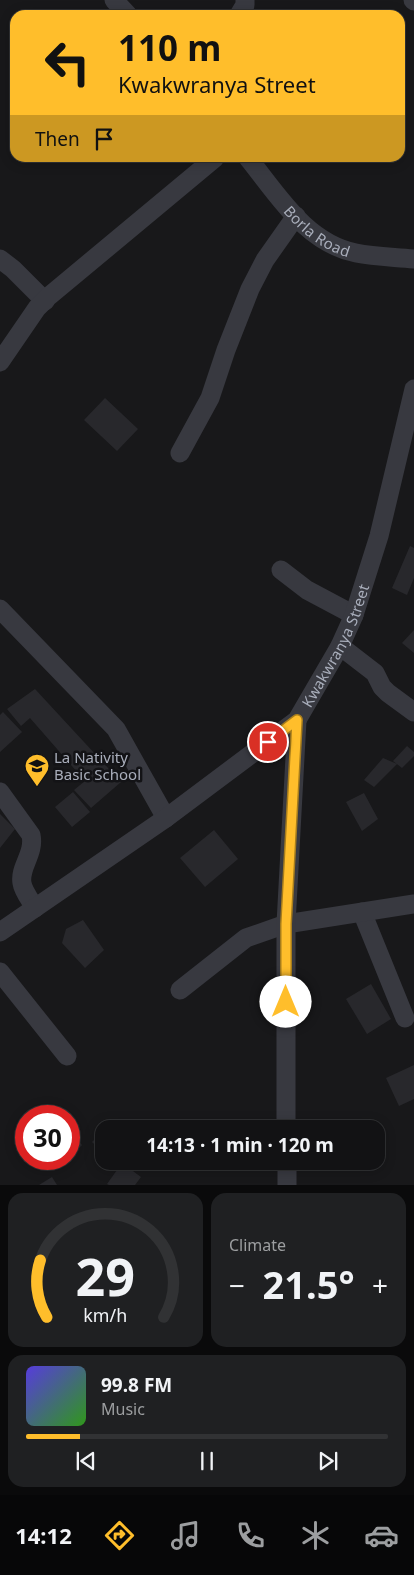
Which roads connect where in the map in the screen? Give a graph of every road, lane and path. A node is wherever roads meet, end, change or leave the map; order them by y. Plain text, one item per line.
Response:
1 (114, 0) edge
2 (123, 10) edge
3 (210, 162) edge
4 (251, 162) edge
5 (296, 216) junction
6 (414, 258) edge
7 (0, 259) edge
8 (45, 300) junction
9 (0, 362) edge
10 (414, 390) edge
11 (180, 453) dead end
12 (281, 570) dead end
13 (0, 609) edge
14 (354, 615) junction
15 (340, 646) junction
16 (414, 712) edge
17 (297, 720) junction
18 (0, 792) edge
19 (166, 818) junction
20 (414, 904) edge
21 (35, 908) junction
22 (362, 912) junction
23 (286, 924) junction
24 (0, 932) edge
25 (0, 972) edge
26 (180, 990) dead end
27 (405, 1018) dead end
28 (67, 1056) dead end
29 (286, 1120) edge
30 (286, 1170) edge
31 (287, 1185) edge

1 - 2 street
3 - 8 street
4 - 5 street, Borla Road
5 - 6 street, Borla Road
5 - 11 street
7 - 8 street
8 - 9 street
10 - 14 street, Kwakwranya Street
12 - 14 street
13 - 19 street
14 - 15 street, Kwakwranya Street
15 - 16 street
15 - 17 street, Kwakwranya Street
17 - 19 street, Kwakwranya Street
17 - 23 street
18 - 21 street
19 - 21 street, Kwakwranya Street
20 - 22 street
21 - 24 street, Kwakwranya Street
22 - 23 street
22 - 27 street
23 - 26 street
23 - 29 street
25 - 28 street
30 - 31 street

